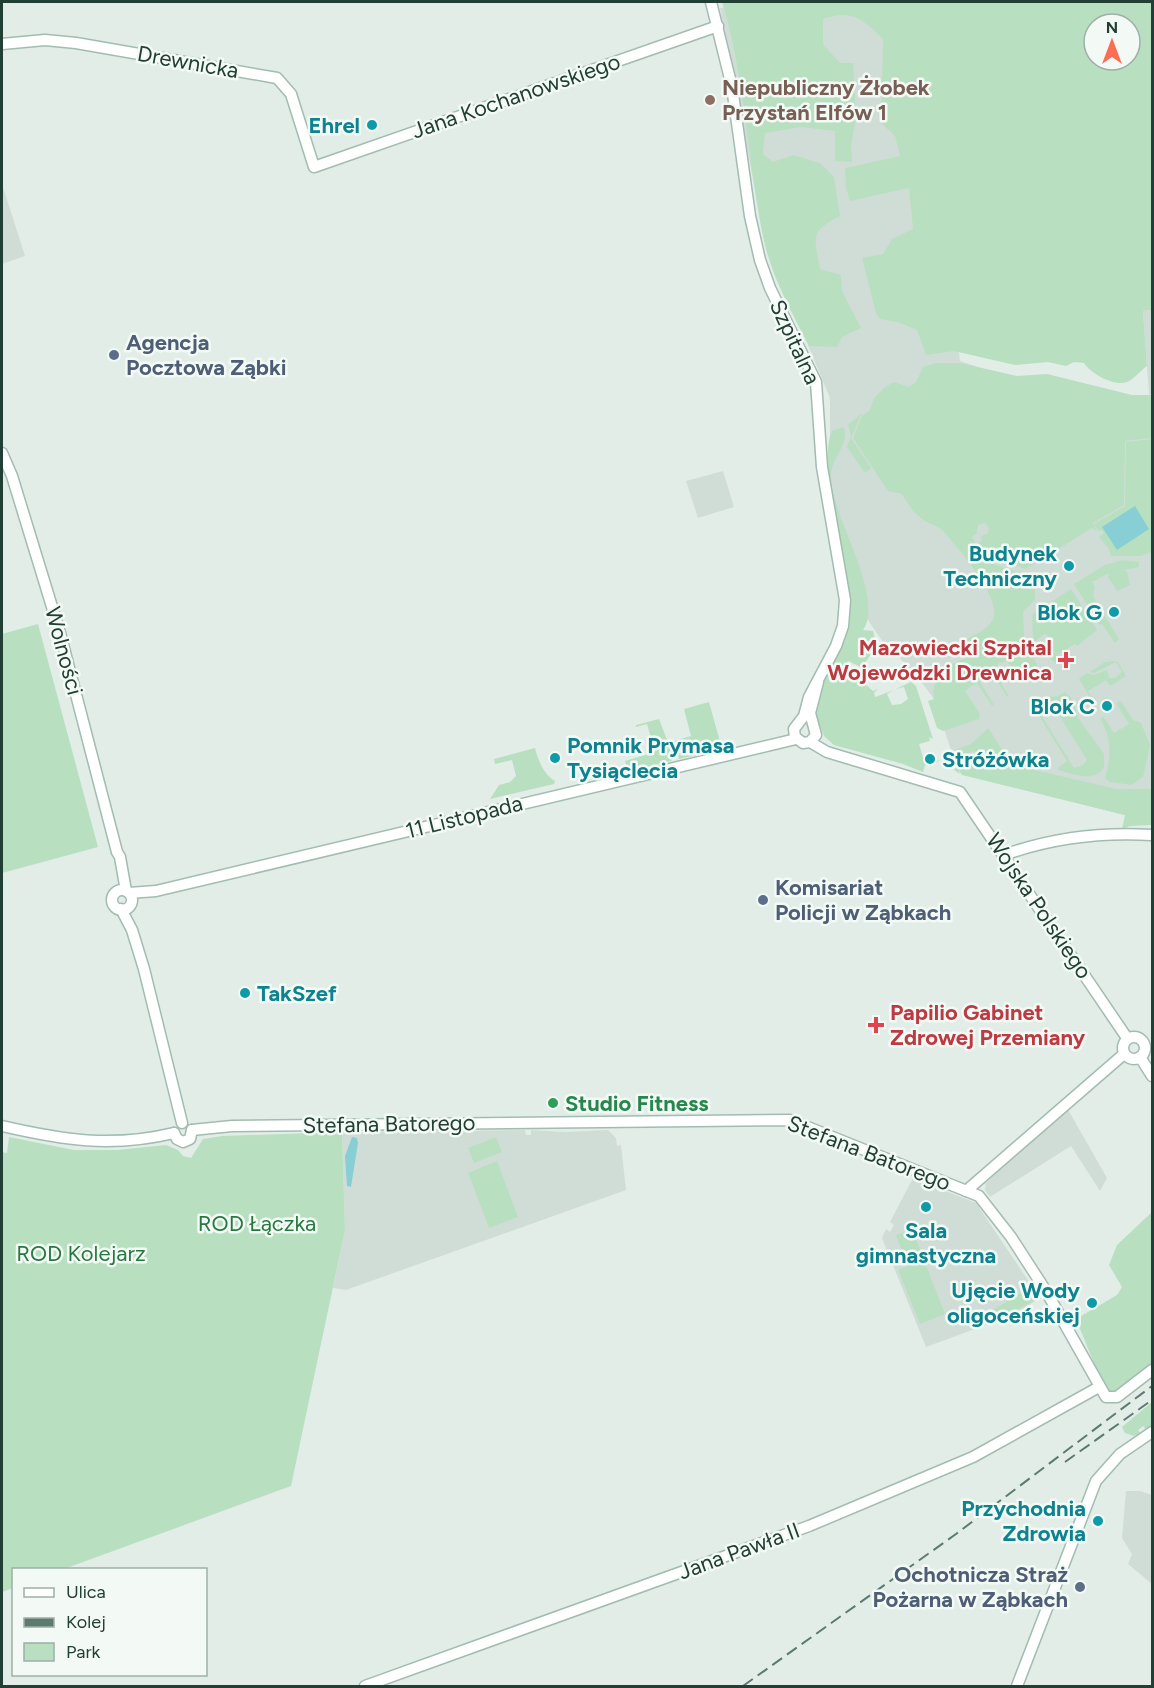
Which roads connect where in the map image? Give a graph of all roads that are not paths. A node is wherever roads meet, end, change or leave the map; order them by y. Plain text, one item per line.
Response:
1 (711, 2) edge
2 (718, 26) junction
3 (2, 44) edge
4 (314, 167) joint
5 (2, 453) edge
6 (818, 682) junction
7 (800, 721) junction
8 (812, 722) junction
9 (795, 735) junction
10 (813, 739) junction
11 (1152, 835) edge
12 (1004, 855) junction
13 (126, 899) junction
14 (1127, 1038) junction
15 (1124, 1054) junction
16 (1140, 1057) junction
17 (1152, 1076) edge
18 (182, 1123) junction
19 (2, 1126) edge
20 (192, 1131) junction
21 (174, 1133) junction
22 (966, 1191) junction
23 (1152, 1370) edge
24 (1099, 1387) junction
25 (1152, 1432) edge
26 (365, 1686) edge
27 (1017, 1686) edge

1 - 2 street, Szpitalna
2 - 4 street, Jana Kochanowskiego
2 - 6 street, Szpitalna
3 - 4 street, Drewnicka
5 - 13 street, Wolności
6 - 7 street
6 - 8 street
7 - 8 street
7 - 9 street
8 - 10 street
9 - 10 street
9 - 13 street, 11 Listopada
10 - 12 street, Wojska Polskiego
11 - 12 street
12 - 14 street, Wojska Polskiego
13 - 18 street, Wolności
14 - 15 street
14 - 16 street
15 - 16 street
15 - 22 street
16 - 17 street
18 - 20 street
18 - 21 street
19 - 21 street
20 - 21 street
20 - 22 street, Stefana Batorego
22 - 24 street, Stefana Batorego
23 - 24 street, Stefana Batorego
24 - 26 street, Jana Pawła II
25 - 27 street

